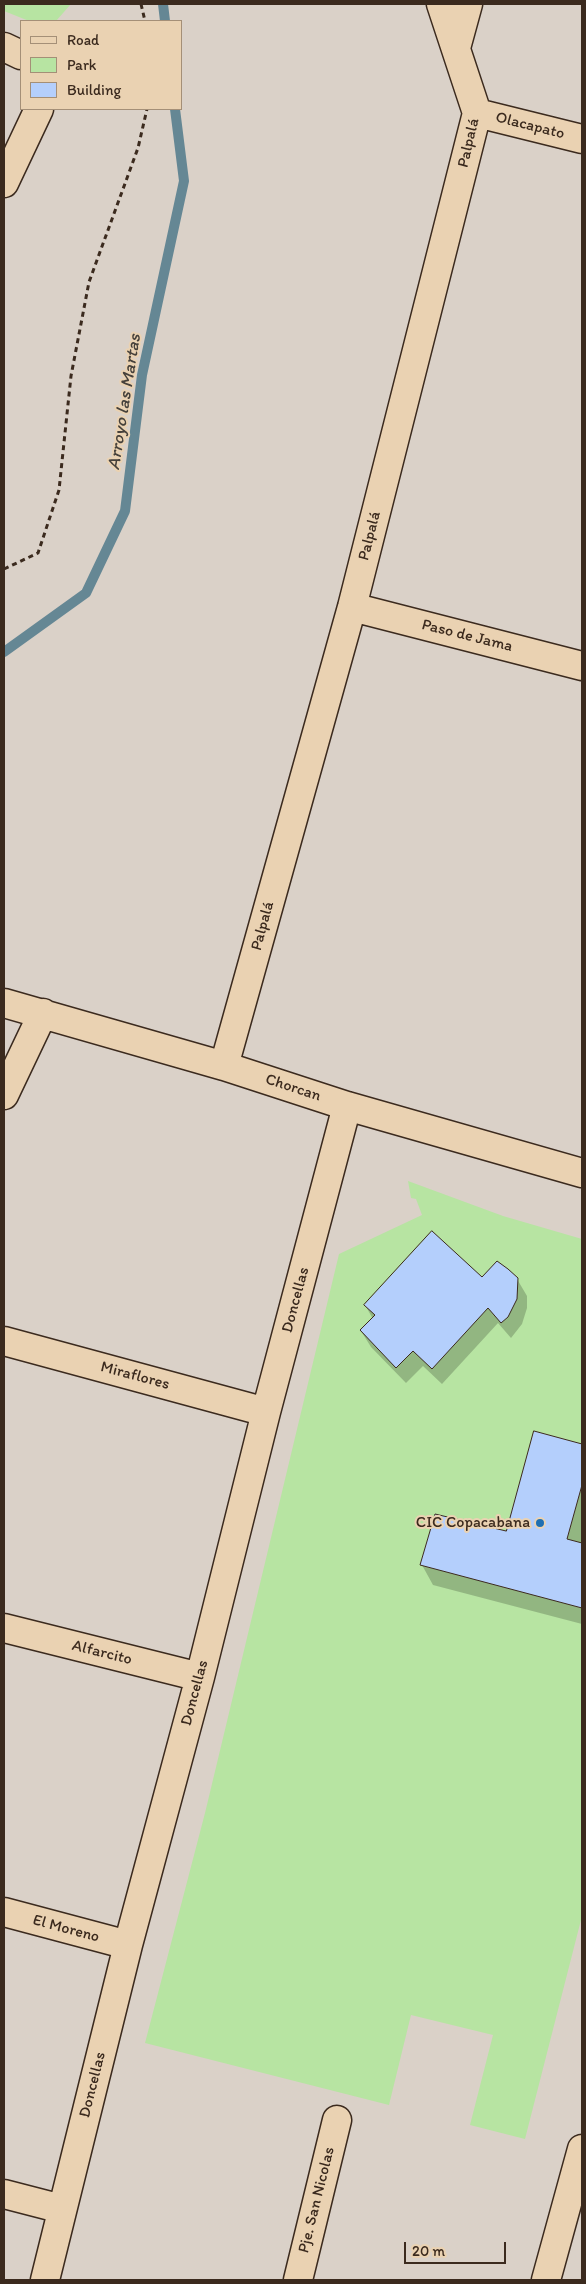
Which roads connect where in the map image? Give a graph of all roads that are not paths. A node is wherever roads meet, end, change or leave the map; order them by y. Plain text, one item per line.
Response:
1 (441, 4) edge
2 (468, 4) edge
3 (4, 47) edge
4 (456, 48) junction
5 (20, 55) edge
6 (39, 110) edge
7 (477, 113) junction
8 (582, 139) edge
9 (4, 183) edge
10 (352, 607) junction
11 (582, 666) edge
12 (4, 1003) edge
13 (42, 1014) junction
14 (224, 1066) junction
15 (4, 1095) edge
16 (347, 1106) junction
17 (582, 1173) edge
18 (4, 1341) edge
19 (266, 1412) junction
20 (4, 1628) edge
21 (200, 1677) junction
22 (4, 1912) edge
23 (128, 1945) junction
24 (337, 2120) dead end
25 (582, 2149) edge
26 (4, 2194) edge
27 (62, 2209) junction
28 (572, 2225) edge
29 (45, 2280) edge
30 (298, 2280) edge
31 (546, 2280) edge

1 - 4 street, Palpalá
2 - 4 street
3 - 5 street
4 - 7 street, Palpalá
6 - 9 street
7 - 8 street, Olacapato
7 - 10 street, Palpalá
10 - 11 street, Paso de Jama
10 - 14 street, Palpalá
12 - 13 street, Chorcan
13 - 14 street, Chorcan
13 - 15 street
14 - 16 street, Chorcan
16 - 17 street, Chorcan
16 - 19 street, Doncellas
18 - 19 street, Miraflores
19 - 21 street, Doncellas
20 - 21 street, Alfarcito
21 - 23 street, Doncellas
22 - 23 street, El Moreno
23 - 27 street, Doncellas
24 - 30 street, Pje. San Nicolas
25 - 28 street
26 - 27 street
27 - 29 street, Doncellas
28 - 31 street

